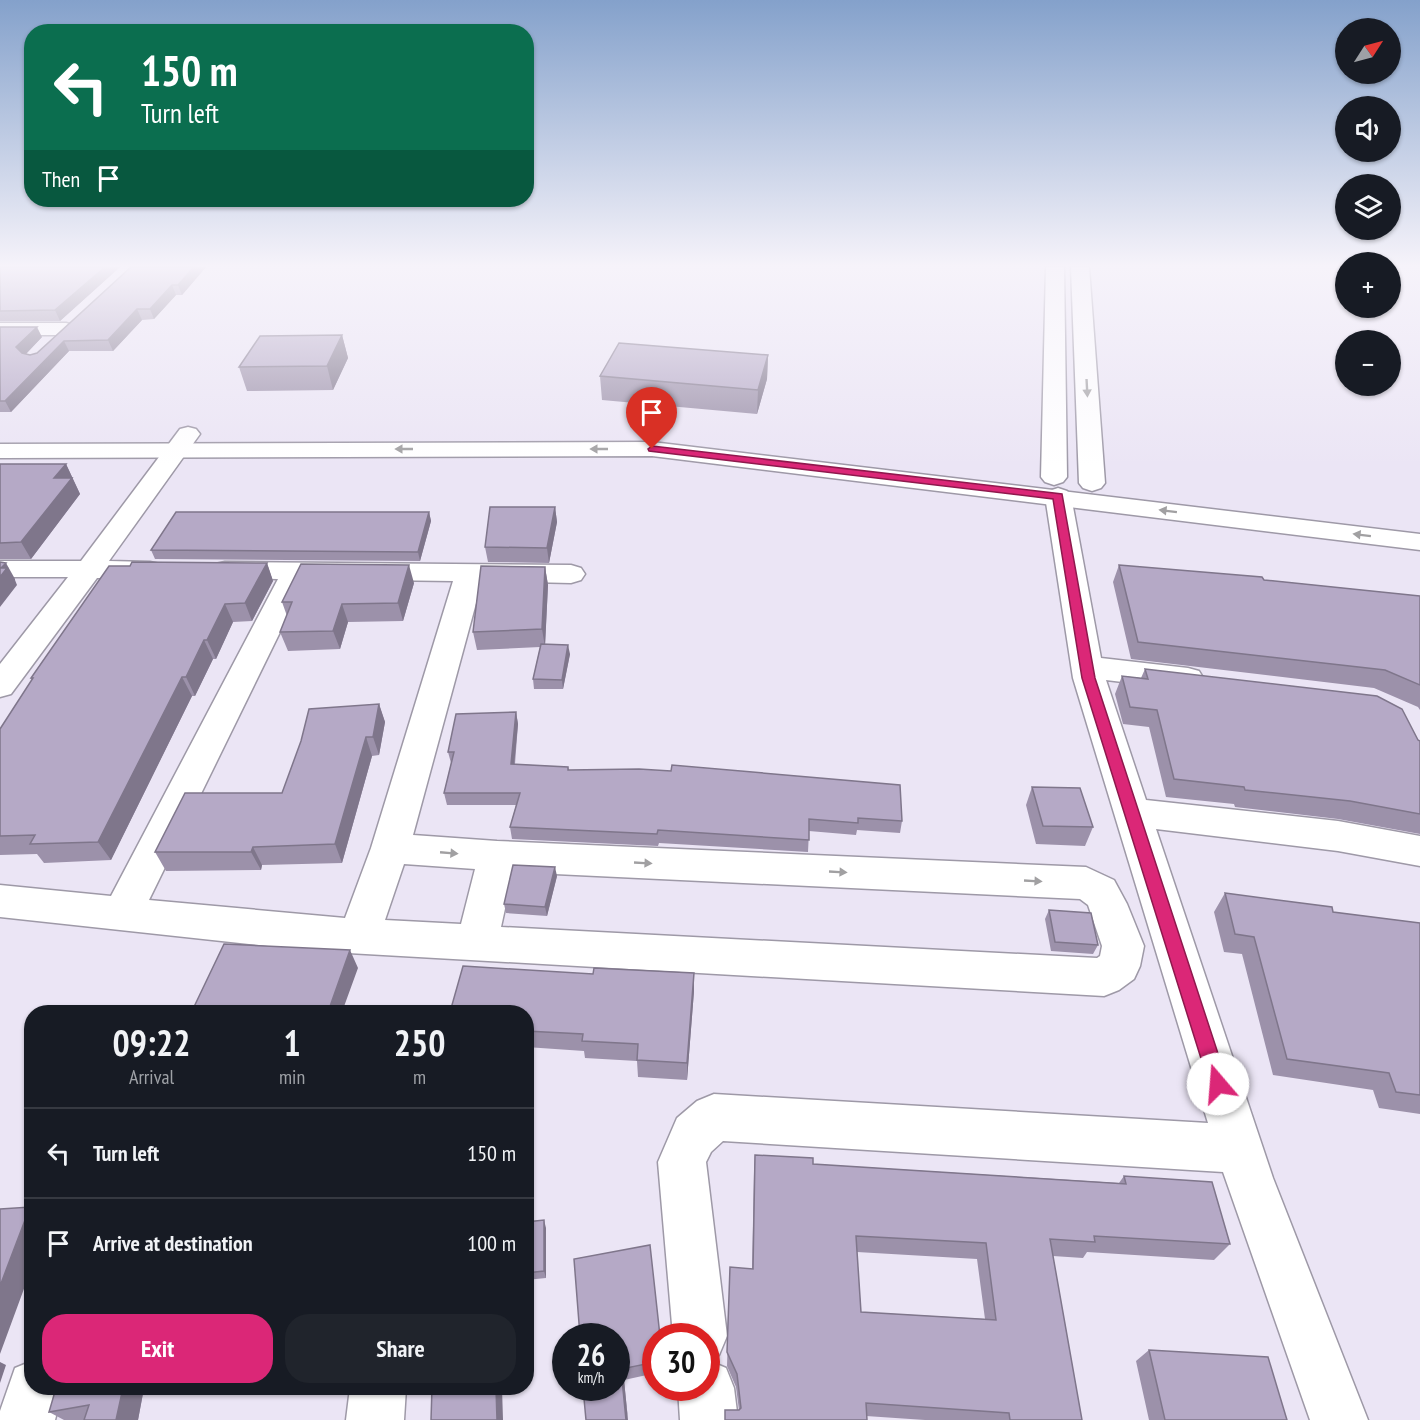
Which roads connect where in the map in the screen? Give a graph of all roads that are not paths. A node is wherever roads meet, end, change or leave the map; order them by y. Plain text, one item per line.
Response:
1 (62, 333) edge
2 (1061, 333) edge
3 (1080, 333) edge
4 (43, 351) edge
5 (0, 434) edge
6 (181, 442) junction
7 (0, 451) edge
8 (1076, 490) junction
9 (1420, 523) edge
10 (1420, 542) edge
11 (0, 569) edge
12 (89, 569) junction
13 (296, 571) junction
14 (470, 573) junction
15 (571, 574) dead end
16 (1087, 667) junction
17 (1212, 681) edge
18 (0, 686) edge
19 (1132, 812) junction
20 (390, 848) junction
21 (1420, 851) edge
22 (496, 856) junction
23 (0, 901) edge
24 (122, 914) junction
25 (359, 937) junction
26 (477, 943) junction
27 (1239, 1149) junction
28 (699, 1323) edge
29 (33, 1395) edge
30 (377, 1395) edge
31 (707, 1401) edge
32 (26, 1420) edge
33 (375, 1420) edge
34 (709, 1420) edge
35 (1339, 1420) edge

1 - 4 street
2 - 8 street
3 -> 8 street
5 - 6 street
6 - 7 street
6 - 8 street
6 - 12 street
8 - 9 street
10 -> 8 street
8 - 16 street
11 - 12 street
12 - 13 street
12 - 18 street
13 - 14 street
13 - 24 street
14 - 15 street
14 - 20 street
16 - 17 street
16 - 19 street
19 - 21 street
19 - 27 street
20 -> 22 street
20 - 25 street
22 - 26 street
22 -> 26 street
23 - 24 street
24 - 25 street
25 - 26 street
27 - 28 street
27 - 35 street
29 - 32 street
30 - 33 street
31 - 34 street

